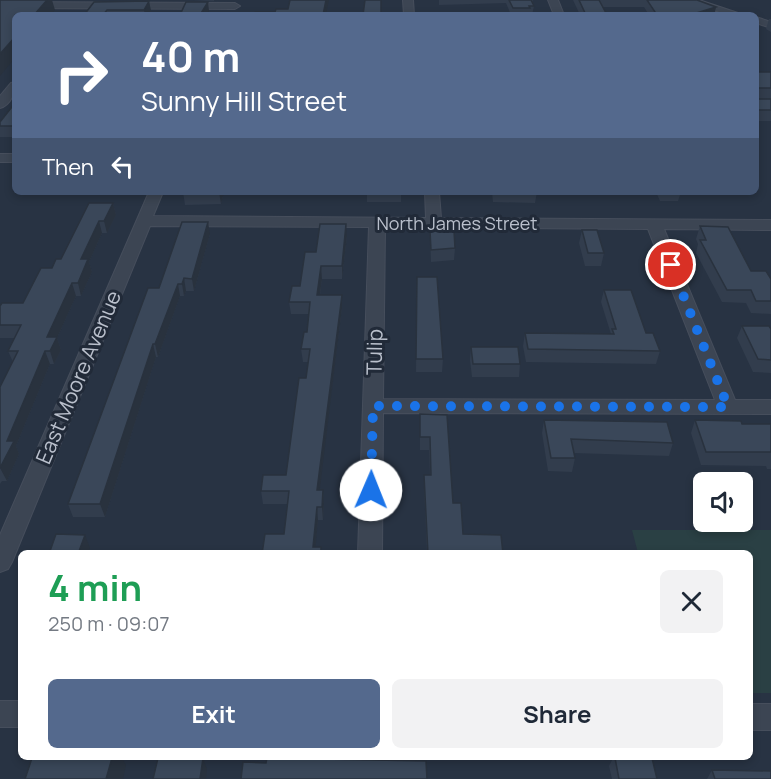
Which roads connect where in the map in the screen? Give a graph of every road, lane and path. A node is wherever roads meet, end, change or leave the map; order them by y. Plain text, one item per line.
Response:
1 (689, 0) edge
2 (81, 3) edge
3 (0, 6) edge
4 (234, 7) edge
5 (729, 12) edge
6 (12, 90) edge
7 (0, 104) edge
8 (155, 195) edge
9 (432, 195) edge
10 (144, 221) junction
11 (377, 223) junction
12 (434, 223) junction
13 (654, 224) junction
14 (771, 225) edge
15 (373, 406) junction
16 (728, 407) junction
17 (771, 407) edge
18 (370, 550) edge
19 (0, 562) edge
20 (0, 714) edge
21 (18, 714) edge
22 (753, 717) edge
23 (771, 717) edge

1 - 5 street
2 - 3 street
2 - 4 street
6 - 7 street
8 - 10 street, East Moore Avenue
9 - 12 street
10 - 11 street, North James Street
10 - 19 street, East Moore Avenue
11 - 12 street, North James Street
11 - 15 street, Tulip
12 - 13 street, North James Street
13 - 14 street, North James Street
13 - 16 street
15 - 16 street
15 - 18 street, Tulip
16 - 17 street
20 - 21 street
22 - 23 street

